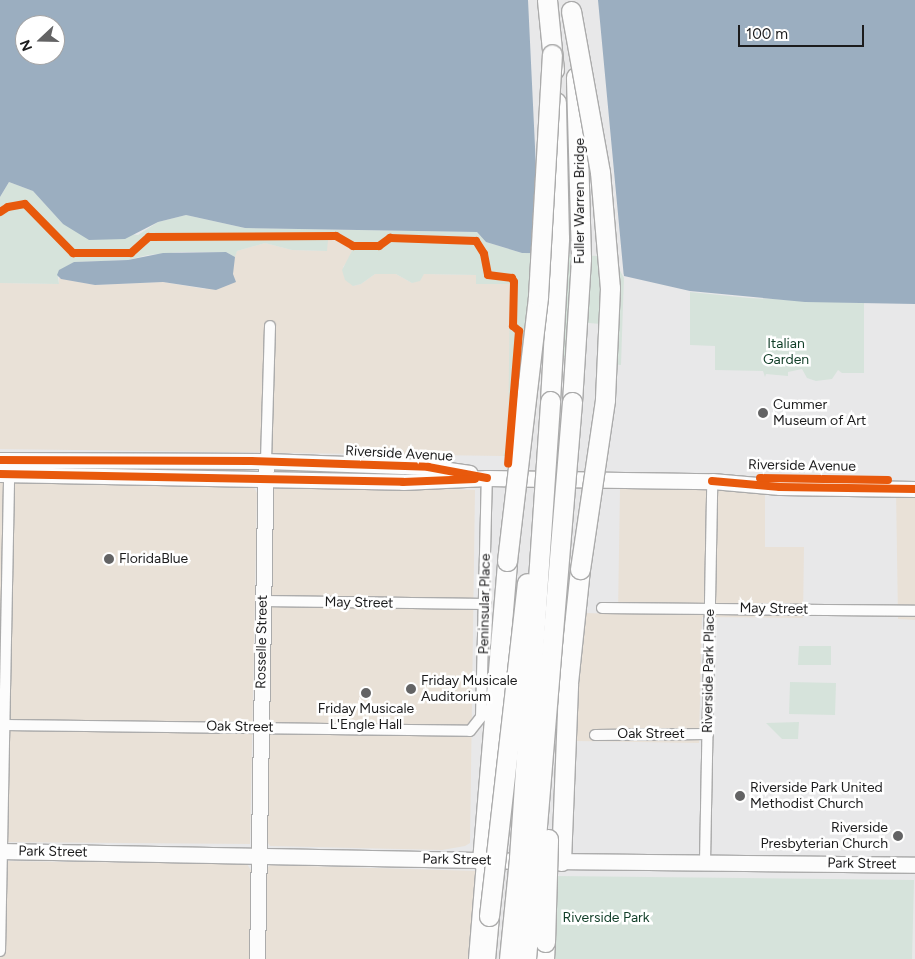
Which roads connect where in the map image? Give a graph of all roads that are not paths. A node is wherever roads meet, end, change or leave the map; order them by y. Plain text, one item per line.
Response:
1 (547, 0) edge
2 (570, 6) edge
3 (552, 54) junction
4 (270, 326) dead end
5 (550, 401) junction
6 (266, 461) junction
7 (150, 462) junction
8 (5, 467) edge
9 (128, 476) junction
10 (487, 478) junction
11 (265, 479) junction
12 (915, 480) edge
13 (712, 481) junction
14 (915, 488) edge
15 (3, 598) edge
16 (262, 601) junction
17 (486, 604) junction
18 (602, 608) dead end
19 (710, 609) junction
20 (915, 611) edge
21 (554, 618) junction
22 (4, 718) edge
23 (261, 728) junction
24 (474, 729) joint
25 (708, 734) junction
26 (595, 735) dead end
27 (1, 851) edge
28 (259, 856) junction
29 (482, 861) junction
30 (561, 861) junction
31 (705, 862) junction
32 (915, 865) edge
33 (0, 951) edge
34 (257, 959) edge
35 (474, 959) edge
36 (484, 959) edge
37 (509, 959) edge
38 (526, 959) edge
39 (544, 959) edge

1 - 3 highway, Fuller Warren Bridge
2 - 21 highway, Fuller Warren Bridge, bridge
2 - 30 highway, bridge
3 - 5 highway, Fuller Warren Bridge, bridge
3 - 29 highway, bridge
4 - 6 street, Rosselle Street
5 - 36 highway, bridge
5 - 37 highway, bridge
6 - 7 main road, Riverside Avenue
6 - 10 main road, Riverside Avenue
6 - 11 main road, Rosselle Street
7 - 8 main road, Riverside Avenue
7 - 9 main road
8 - 9 main road, Riverside Avenue
8 - 15 street
9 - 11 main road, Riverside Avenue
10 - 11 main road, Riverside Avenue
10 - 13 main road, Riverside Avenue
10 - 17 street, Peninsular Place
11 - 16 main road, Rosselle Street
12 - 13 main road, Riverside Avenue
13 - 14 main road, Riverside Avenue
13 - 19 street, Riverside Park Place
15 - 22 street
16 - 17 street, May Street
16 - 23 main road, Rosselle Street
17 - 24 street, Peninsular Place
18 - 19 street, May Street
19 - 20 street, May Street
19 - 25 street, Riverside Park Place
21 - 38 highway, bridge
21 - 39 highway, bridge
22 - 23 street, Oak Street
22 - 27 street
23 - 24 street, Oak Street
23 - 28 main road, Rosselle Street
25 - 26 street, Oak Street
25 - 31 street, Riverside Park Place
27 - 28 main road, Park Street
27 - 33 street
28 - 29 main road, Park Street
28 - 34 main road, Rosselle Street
29 - 30 main road, Park Street
29 - 35 street
30 - 31 main road, Park Street
31 - 32 main road, Park Street

